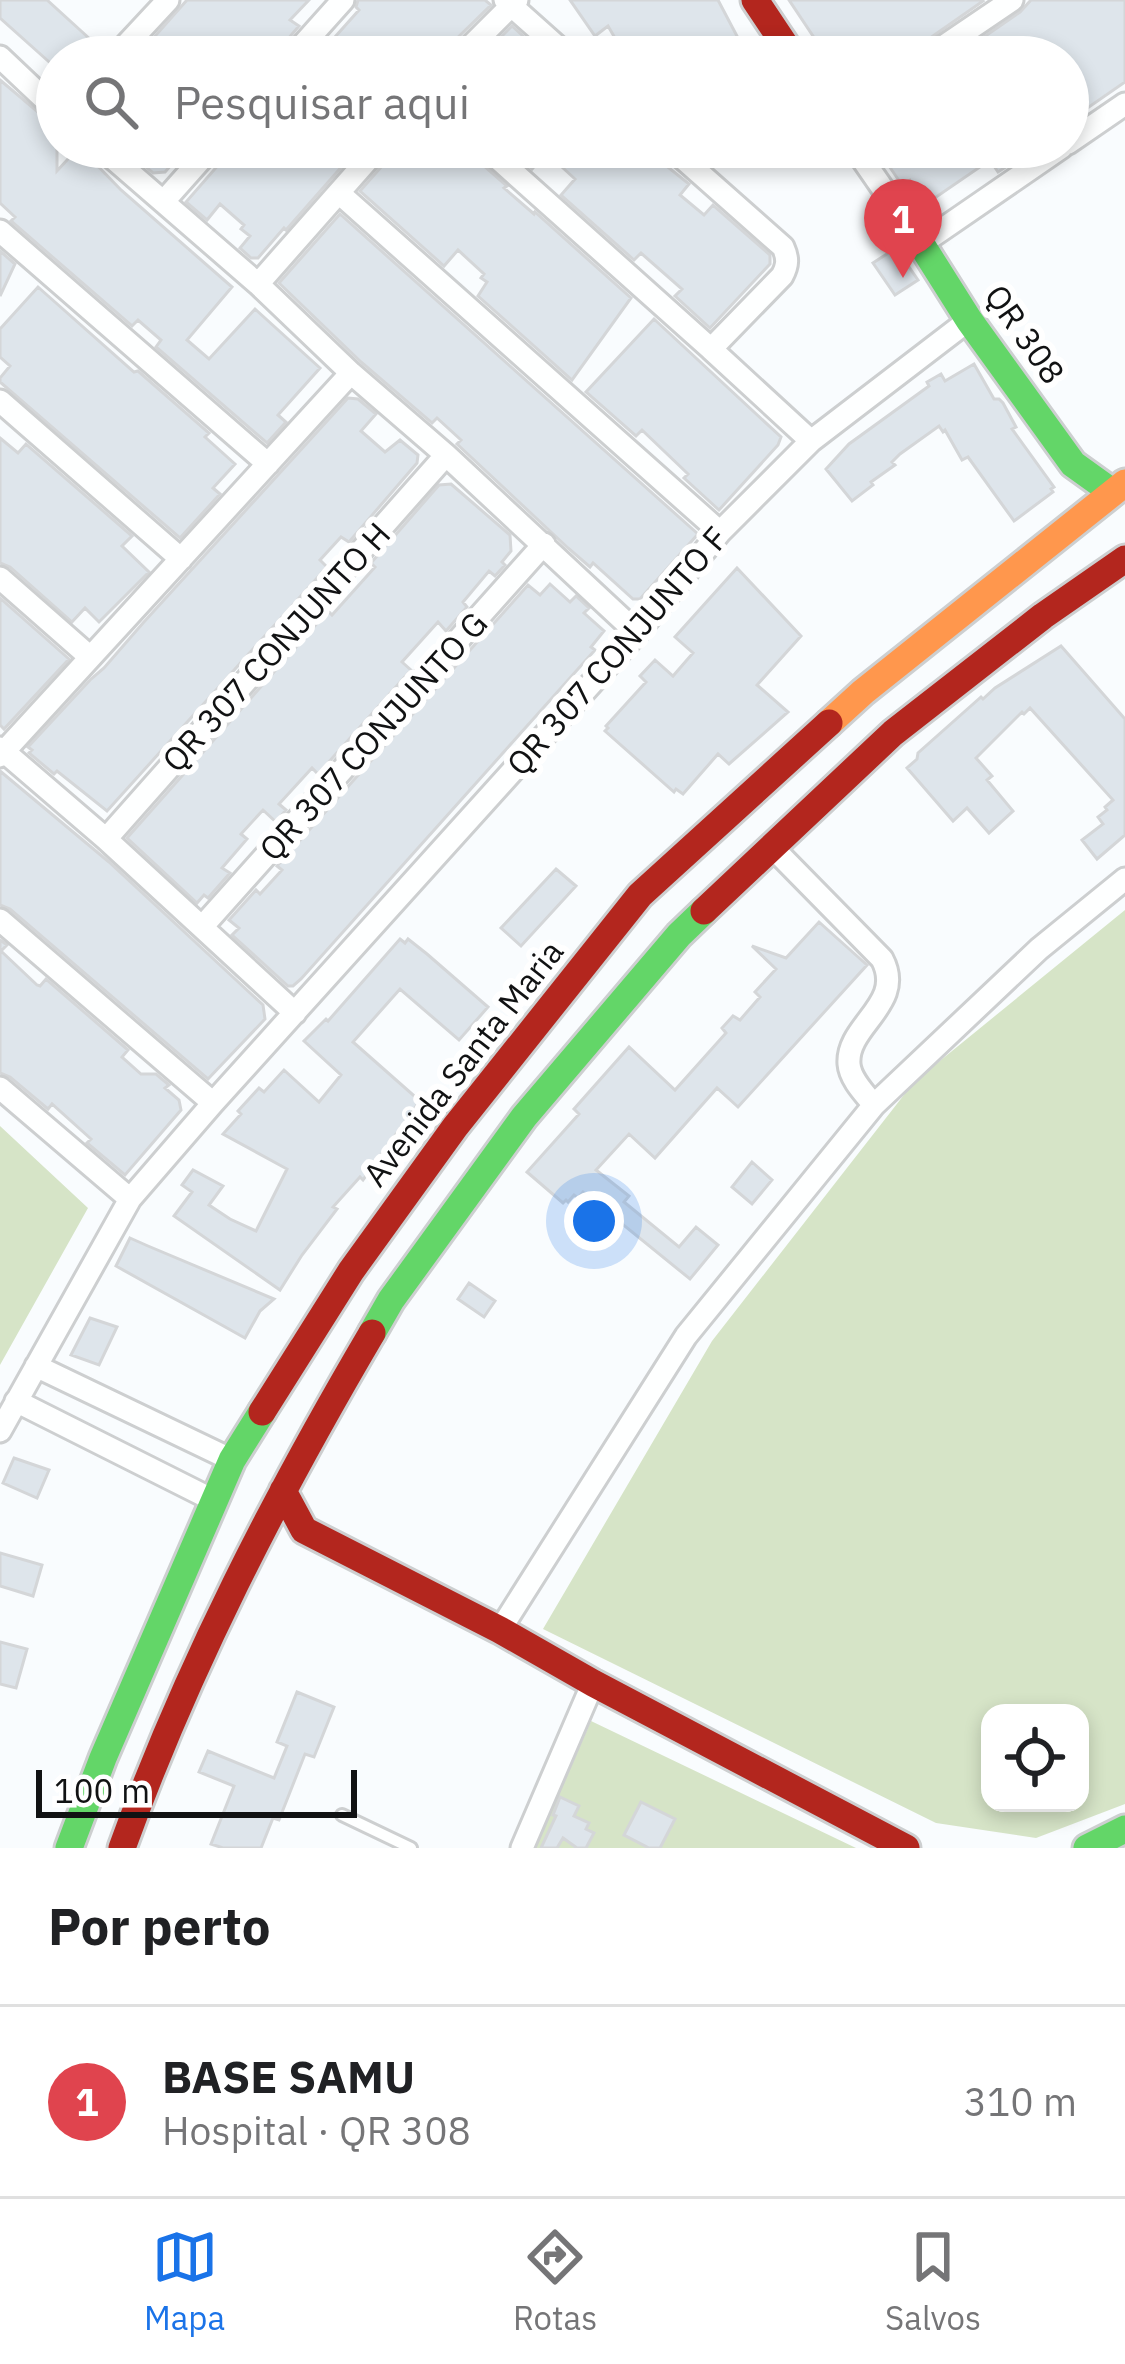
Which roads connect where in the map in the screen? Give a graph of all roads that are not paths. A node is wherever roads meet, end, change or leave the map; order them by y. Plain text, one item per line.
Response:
1 (168, 0) edge
2 (343, 0) edge
3 (1012, 0) edge
4 (511, 2) edge
5 (761, 2) edge
6 (135, 36) edge
7 (311, 36) edge
8 (479, 36) edge
9 (547, 36) edge
10 (781, 36) edge
11 (959, 36) edge
12 (0, 57) edge
13 (36, 91) edge
14 (1125, 104) edge
15 (1089, 129) edge
16 (125, 168) edge
17 (193, 168) edge
18 (361, 168) edge
19 (508, 168) edge
20 (694, 168) edge
21 (869, 168) edge
22 (1032, 168) edge
23 (339, 193) junction
24 (164, 201) junction
25 (0, 231) edge
26 (921, 244) junction
27 (258, 284) junction
28 (968, 320) junction
29 (711, 349) junction
30 (351, 373) junction
31 (0, 401) edge
32 (811, 441) junction
33 (446, 455) junction
34 (268, 464) junction
35 (1072, 464) junction
36 (1119, 488) edge
37 (1081, 516) junction
38 (720, 532) junction
39 (544, 544) junction
40 (181, 559) junction
41 (1125, 559) edge
42 (0, 578) edge
43 (637, 633) junction
44 (90, 657) junction
45 (863, 692) junction
46 (893, 733) junction
47 (1, 752) edge
48 (106, 838) junction
49 (772, 848) junction
50 (1125, 880) edge
51 (0, 920) edge
52 (202, 927) junction
53 (295, 1013) junction
54 (0, 1088) edge
55 (213, 1103) junction
56 (874, 1105) junction
57 (455, 1127) junction
58 (130, 1199) junction
59 (421, 1258) junction
60 (351, 1271) junction
61 (392, 1300) junction
62 (36, 1366) junction
63 (16, 1401) junction
64 (0, 1431) edge
65 (232, 1460) junction
66 (283, 1491) junction
67 (213, 1500) junction
68 (304, 1529) junction
69 (256, 1542) junction
70 (500, 1630) junction
71 (593, 1683) junction
72 (103, 1758) junction
73 (145, 1784) junction
74 (83, 1809) junction
75 (342, 1815) dead end
76 (1125, 1829) edge
77 (125, 1838) edge
78 (1125, 1844) edge
79 (69, 1848) edge
80 (411, 1848) edge
81 (522, 1848) edge
82 (906, 1848) edge
83 (1087, 1848) edge
84 (1104, 1848) edge

1 - 6 street
2 - 7 street
3 - 11 street
4 - 8 street
4 - 9 street
5 - 10 main road
12 - 13 street
14 - 15 street
16 - 24 street
17 - 24 street
18 - 23 street
19 - 29 street
20 - 29 street
21 - 26 street
22 - 26 street
23 - 27 street
23 - 38 street
24 - 27 street
25 - 34 street
26 - 28 main road, QR 308
27 - 30 street
28 - 32 street, QR 307 CONJUNTO F
28 - 35 main road, QR 308
29 - 32 street
30 - 33 street
30 - 34 street
31 - 40 street
32 - 38 street, QR 307 CONJUNTO F
33 - 39 street
33 - 48 street, QR 307 CONJUNTO H
34 - 40 street
35 - 36 main road, QR 308
35 - 37 main road, QR 308
36 - 37 main road, Avenida Santa Maria
37 - 45 main road, Avenida Santa Maria
38 - 43 street, QR 307 CONJUNTO F
39 - 43 street
39 - 52 street, QR 307 CONJUNTO G
40 - 44 street
41 - 46 main road
42 - 44 street
43 - 53 street, QR 307 CONJUNTO F
44 - 47 street
45 - 46 main road
45 - 57 main road, Avenida Santa Maria
46 - 49 main road
47 - 48 street
48 - 52 street
49 - 56 street
49 - 59 main road
50 - 56 street
51 - 55 street
52 - 53 street
53 - 55 street, QR 307 CONJUNTO F
54 - 58 street
55 - 58 street, QR 307 CONJUNTO F
56 - 70 street
57 - 59 main road
57 - 60 main road, Avenida Santa Maria
58 - 62 street, QR 307 CONJUNTO F
59 - 61 main road
60 - 61 main road
60 - 65 main road, Avenida Santa Maria
61 - 66 main road
62 - 63 street, QR 307 CONJUNTO F
62 - 65 street
63 - 64 street, QR 307 CONJUNTO F
63 - 67 street
65 - 67 main road, Avenida Santa Maria
66 - 68 main road
66 - 69 main road
67 - 72 main road, Avenida Santa Maria
68 - 69 main road
68 - 70 main road
69 - 73 main road
70 - 71 main road
71 - 81 street
71 - 82 main road
72 - 73 main road
72 - 74 main road, Avenida Santa Maria
73 - 77 main road
74 - 77 main road
74 - 79 main road, Avenida Santa Maria
75 - 80 lane
76 - 83 main road
78 - 84 main road

